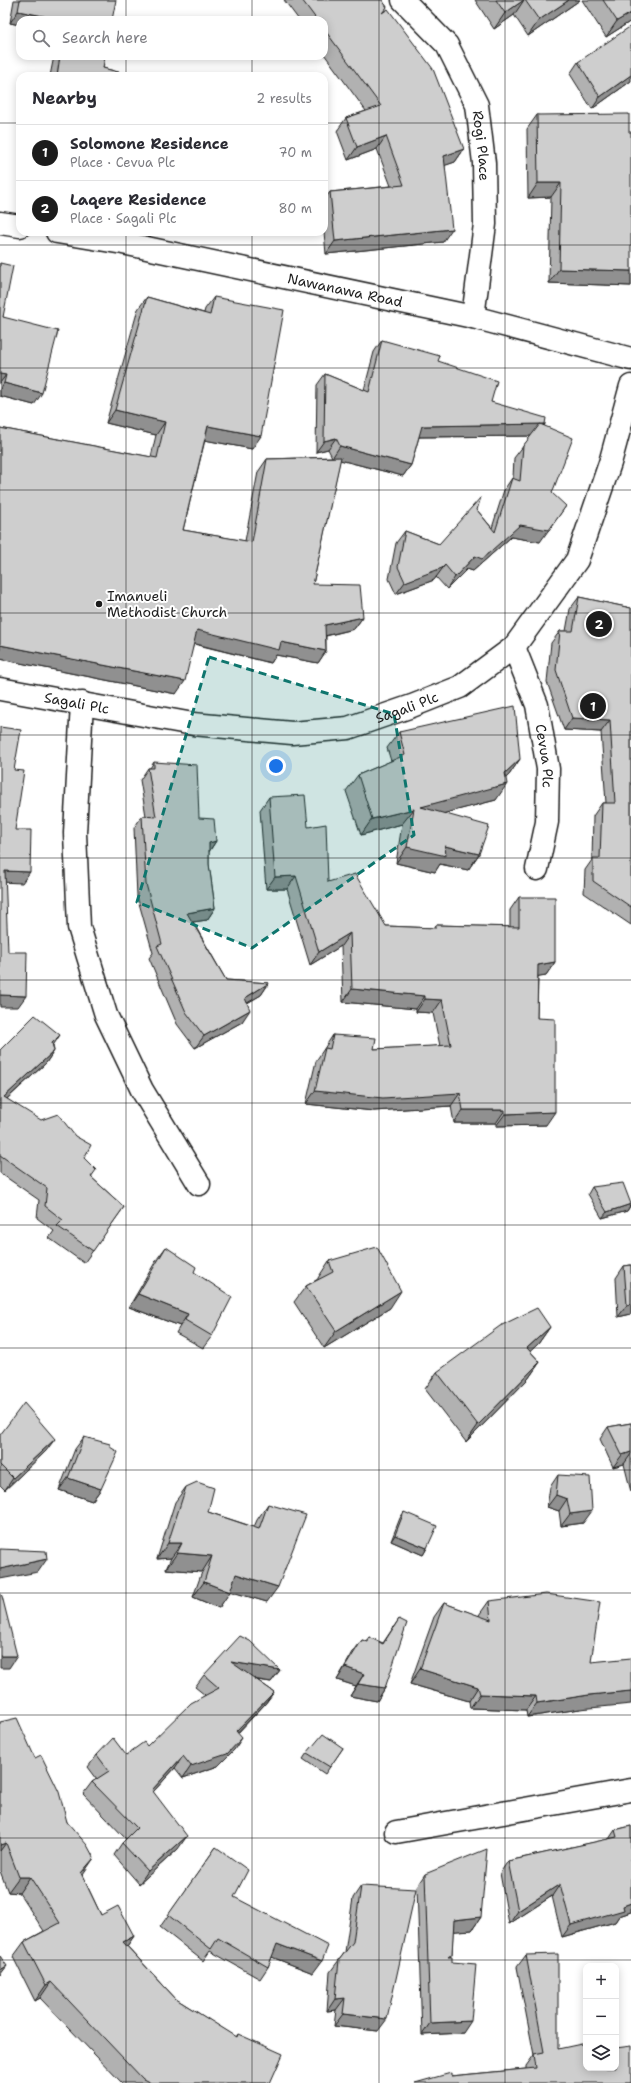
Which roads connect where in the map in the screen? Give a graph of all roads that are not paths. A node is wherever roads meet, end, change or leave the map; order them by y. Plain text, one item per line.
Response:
1 (403, 0) edge
2 (0, 223) edge
3 (16, 225) edge
4 (83, 236) edge
5 (473, 317) junction
6 (631, 359) edge
7 (631, 386) edge
8 (514, 647) junction
9 (0, 689) edge
10 (82, 703) junction
11 (536, 869) dead end
12 (199, 1184) dead end
13 (631, 1790) edge
14 (396, 1832) dead end

1 - 5 street, Rogi Place
2 - 3 street
4 - 5 street, Nawanawa Road
5 - 6 street, Nawanawa Road
7 - 8 street, Sagali Plc
8 - 10 street, Sagali Plc
8 - 11 street, Cevua Plc
9 - 10 street, Sagali Plc
10 - 12 street
13 - 14 street

